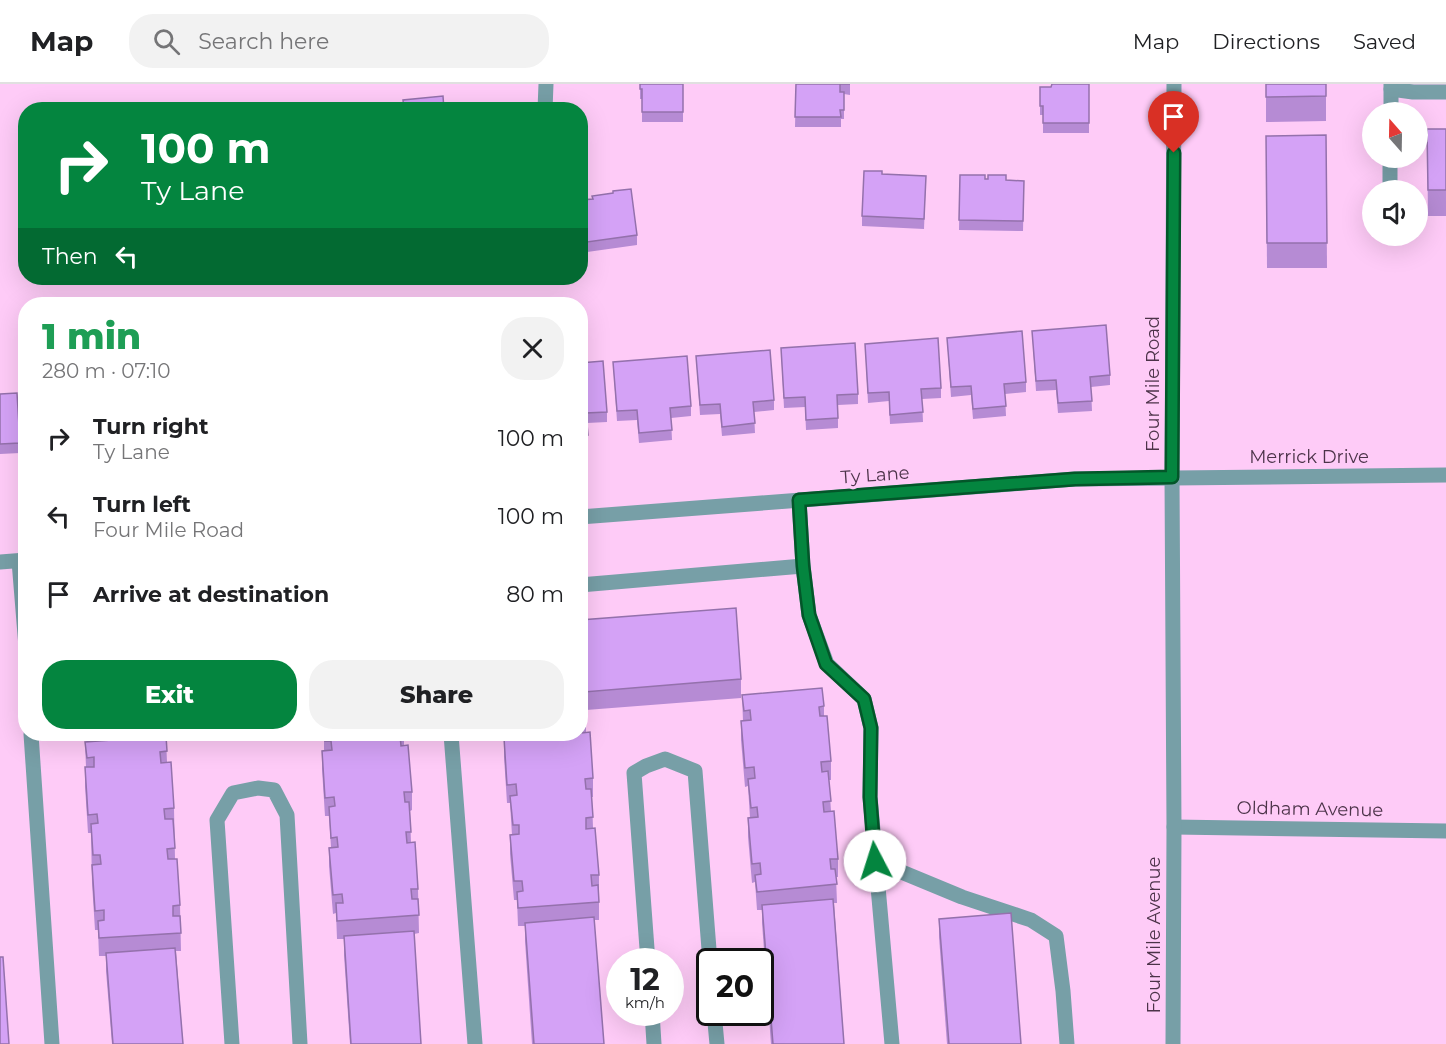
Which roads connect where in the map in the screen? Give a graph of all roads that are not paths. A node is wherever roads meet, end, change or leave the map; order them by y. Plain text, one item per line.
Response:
1 (546, 84) edge
2 (1174, 84) edge
3 (1391, 87) edge
4 (1446, 92) edge
5 (545, 102) edge
6 (1446, 475) edge
7 (1172, 477) junction
8 (799, 500) junction
9 (588, 516) edge
10 (18, 561) edge
11 (0, 562) edge
12 (803, 566) junction
13 (588, 584) edge
14 (31, 741) edge
15 (452, 741) edge
16 (1174, 827) junction
17 (1446, 831) edge
18 (875, 861) junction
19 (647, 948) edge
20 (709, 948) edge
21 (653, 1026) edge
22 (715, 1026) edge
23 (52, 1044) edge
24 (232, 1044) edge
25 (300, 1044) edge
26 (475, 1044) edge
27 (654, 1044) edge
28 (717, 1044) edge
29 (892, 1044) edge
30 (1066, 1044) edge
31 (1173, 1044) edge

1 - 5 street
2 - 7 street, Four Mile Road
3 - 4 street
6 - 7 street, Merrick Drive
7 - 8 street, Ty Lane
7 - 16 street, Four Mile Road
8 - 9 street, Ty Lane
8 - 12 street
10 - 11 street
12 - 13 street
12 - 18 street
14 - 23 street
15 - 26 street
16 - 17 street, Oldham Avenue
16 - 31 street, Four Mile Avenue
18 - 29 street
18 - 30 street
19 - 20 street
21 - 27 street
22 - 28 street
24 - 25 street

